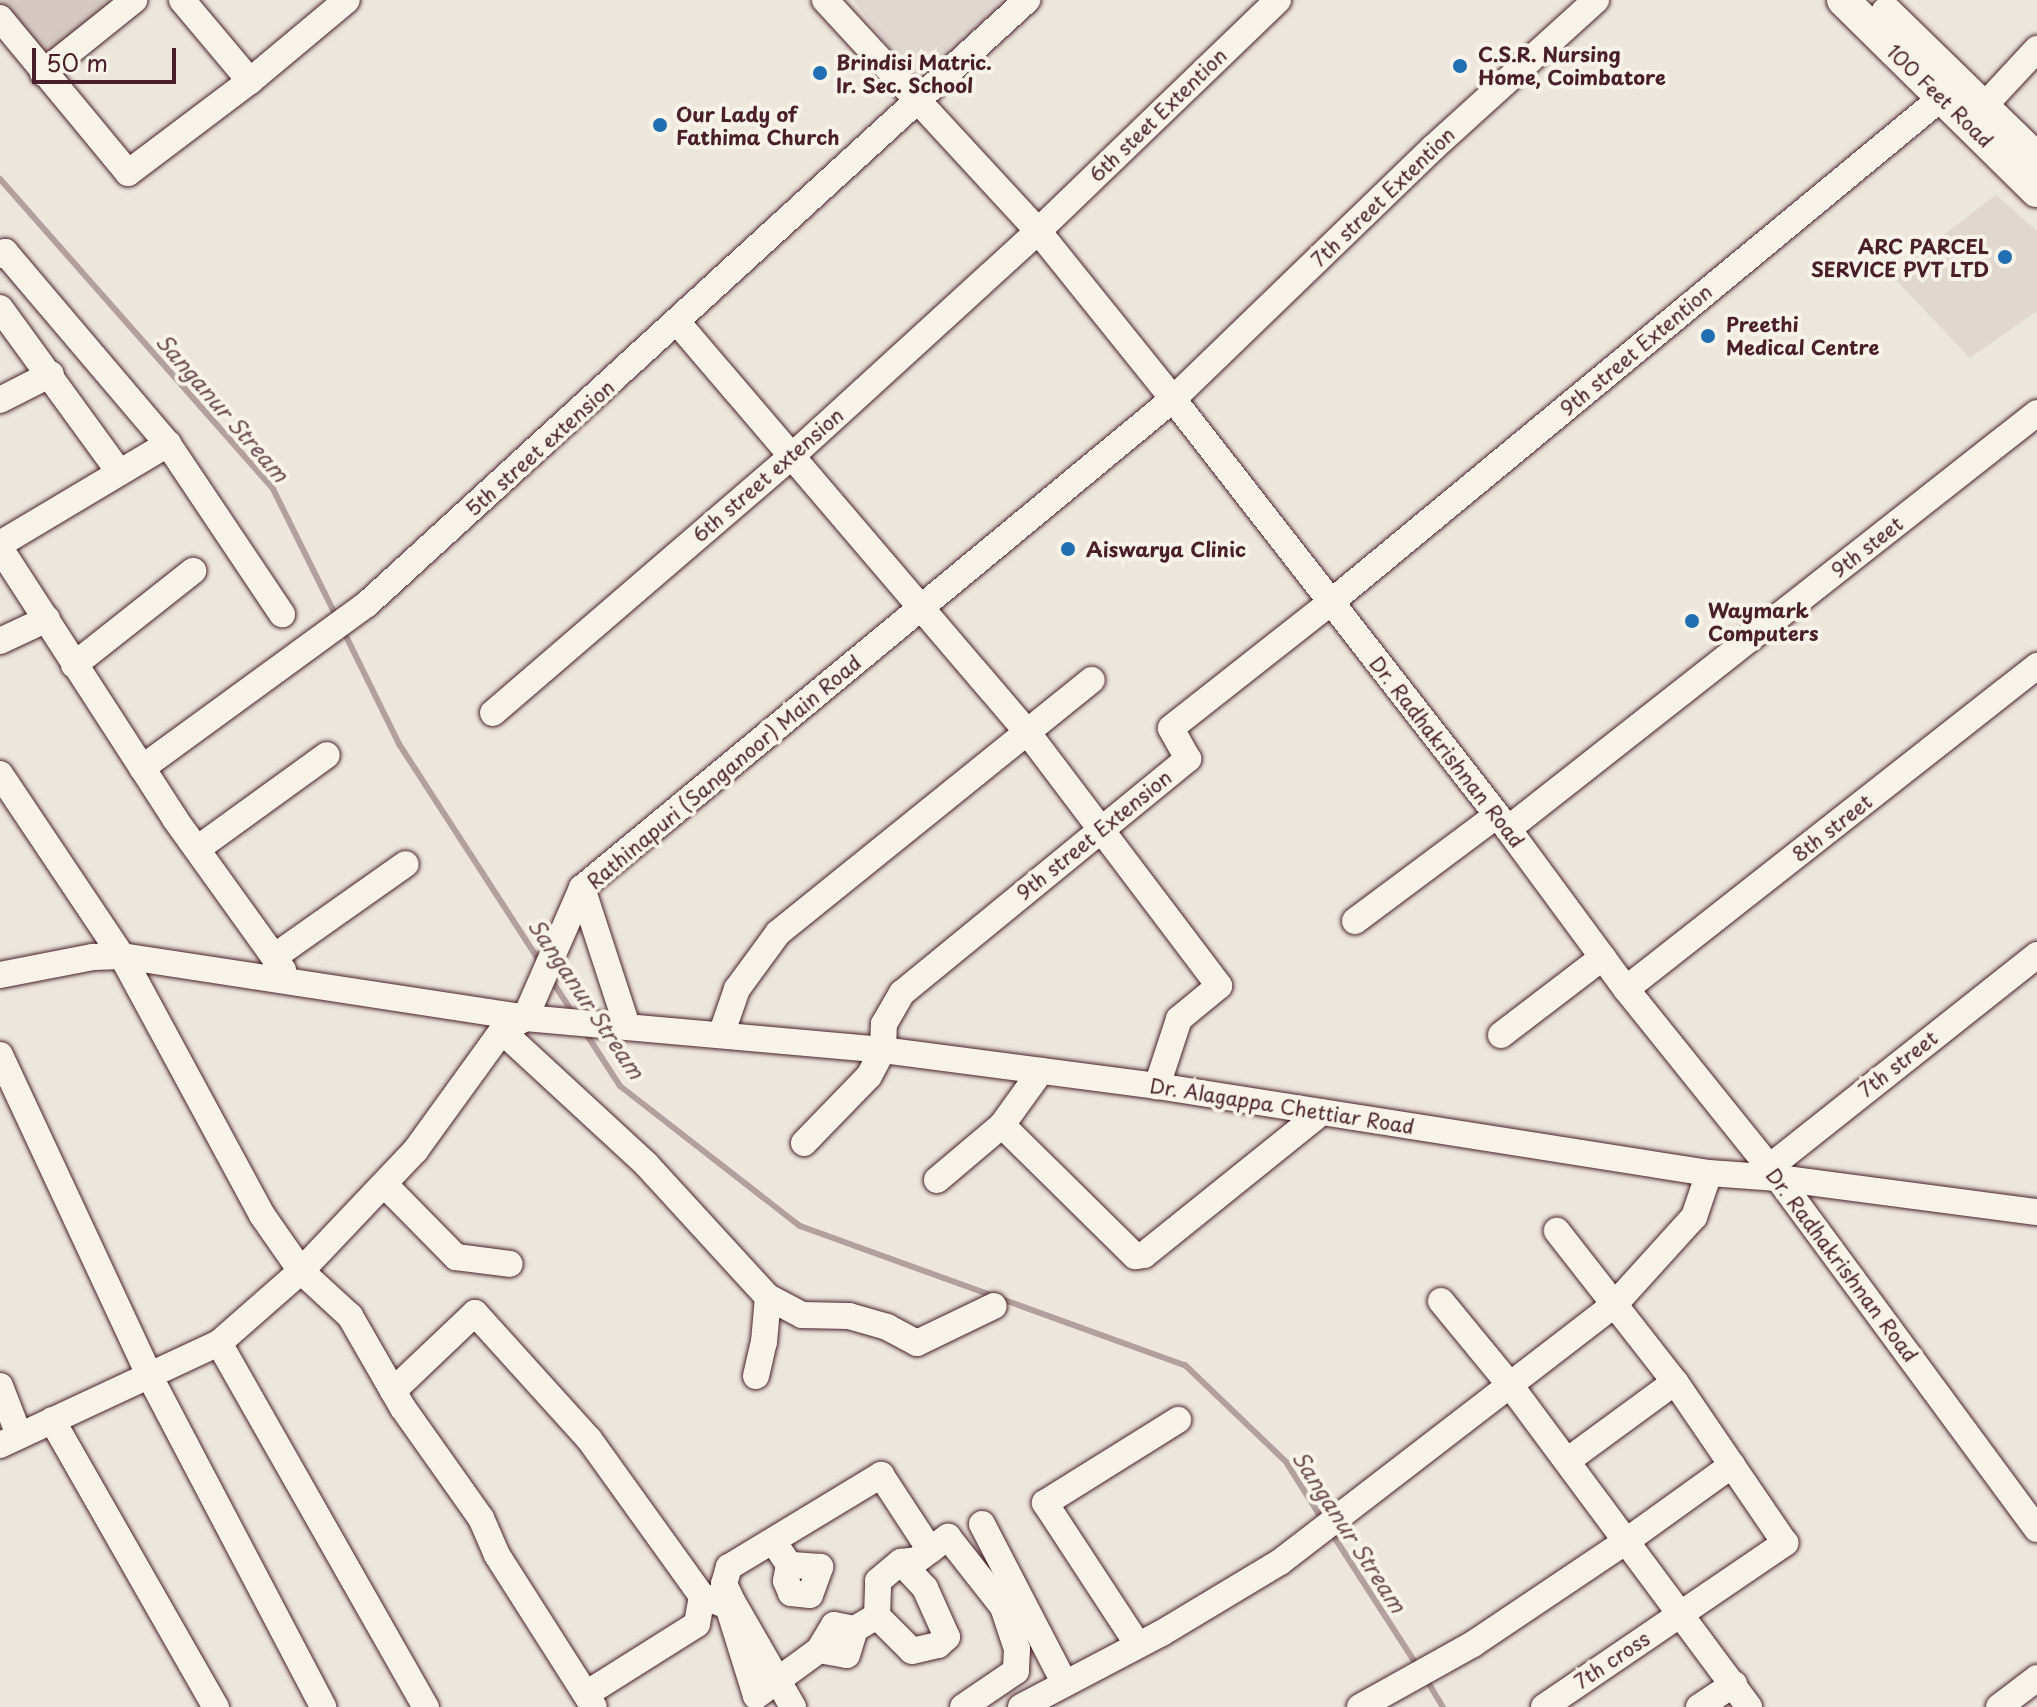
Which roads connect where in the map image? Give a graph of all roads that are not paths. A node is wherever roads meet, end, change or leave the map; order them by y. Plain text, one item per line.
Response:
1 (134, 0) edge
2 (182, 0) edge
3 (347, 0) edge
4 (825, 0) edge
5 (1027, 0) edge
6 (1278, 0) edge
7 (1596, 0) edge
8 (1843, 0) edge
9 (1873, 0) edge
10 (0, 18) edge
11 (2037, 49) edge
12 (43, 73) junction
13 (250, 81) junction
14 (1941, 98) junction
15 (916, 103) junction
16 (1984, 106) junction
17 (2037, 159) edge
18 (2037, 191) edge
19 (1038, 231) junction
20 (0, 255) edge
21 (0, 308) edge
22 (678, 323) junction
23 (51, 374) junction
24 (1173, 399) junction
25 (0, 400) edge
26 (2037, 413) edge
27 (168, 444) junction
28 (792, 456) junction
29 (119, 472) junction
30 (0, 546) edge
31 (193, 571) dead end
32 (1330, 603) junction
33 (923, 606) junction
34 (282, 614) dead end
35 (47, 619) junction
36 (0, 641) edge
37 (74, 665) junction
38 (2037, 666) edge
39 (1092, 680) dead end
40 (493, 713) dead end
41 (1028, 733) junction
42 (327, 755) dead end
43 (142, 768) junction
44 (0, 774) edge
45 (1503, 822) junction
46 (1098, 830) junction
47 (197, 849) junction
48 (406, 864) dead end
49 (582, 888) junction
50 (1355, 921) dead end
51 (2037, 955) edge
52 (122, 956) junction
53 (274, 957) junction
54 (1603, 957) junction
55 (0, 975) edge
56 (291, 982) junction
57 (1626, 989) junction
58 (528, 1010) junction
59 (622, 1025) junction
60 (502, 1031) junction
61 (721, 1035) junction
62 (1501, 1035) dead end
63 (883, 1050) junction
64 (0, 1055) edge
65 (1041, 1071) junction
66 (1157, 1086) junction
67 (1322, 1112) junction
68 (1002, 1125) junction
69 (804, 1143) dead end
70 (1709, 1173) junction
71 (1778, 1178) junction
72 (937, 1180) dead end
73 (384, 1184) junction
74 (2037, 1212) edge
75 (1557, 1231) dead end
76 (510, 1264) dead end
77 (301, 1271) junction
78 (768, 1297) junction
79 (1441, 1301) dead end
80 (1615, 1304) junction
81 (994, 1306) dead end
82 (219, 1343) junction
83 (149, 1375) junction
84 (756, 1376) dead end
85 (1675, 1382) junction
86 (1510, 1385) junction
87 (0, 1386) edge
88 (393, 1391) junction
89 (52, 1420) junction
90 (1178, 1420) dead end
91 (10, 1440) edge
92 (1567, 1461) junction
93 (1732, 1465) junction
94 (982, 1524) dead end
95 (2037, 1529) edge
96 (773, 1541) junction
97 (1625, 1542) junction
98 (930, 1550) junction
99 (901, 1562) junction
100 (789, 1565) dead end
101 (702, 1596) junction
102 (1681, 1614) junction
103 (866, 1623) junction
104 (1138, 1645) junction
105 (2037, 1678) edge
106 (779, 1680) junction
107 (1065, 1684) junction
108 (1734, 1684) junction
109 (590, 1700) edge
110 (751, 1703) edge
111 (216, 1707) edge
112 (323, 1707) edge
113 (426, 1707) edge
114 (793, 1707) edge
115 (963, 1707) edge
116 (1021, 1707) edge
117 (1360, 1707) edge
118 (1544, 1707) edge
119 (1699, 1707) edge
120 (1749, 1707) edge
121 (1999, 1707) edge

1 - 12 street
2 - 13 street
3 - 13 street
4 - 15 street, Dr. Radhakrishnan Road
5 - 15 street, 5th street extension
6 - 19 street, 6th steet Extention
7 - 24 street, 7th street Extention
8 - 14 main road, 100 Feet Road
9 - 16 main road, 100 Feet Road
10 - 12 street
11 - 16 street
12 - 13 street
14 - 18 main road, 100 Feet Road
14 - 32 street, 9th street Extention
15 - 19 street, Dr. Radhakrishnan Road
15 - 22 street, 5th street extension
16 - 17 main road, 100 Feet Road
19 - 24 street, Dr. Radhakrishnan Road
19 - 28 street, 6th street extension
20 - 27 street
21 - 23 street
22 - 28 street
22 - 43 street, 5th street extension
23 - 25 street
23 - 29 street
24 - 32 street, Dr. Radhakrishnan Road
24 - 33 street, Rathinapuri (Sanganoor) Main Road
26 - 45 street, 9th steet
27 - 29 street
27 - 34 street
28 - 33 street
28 - 40 street, 6th street extension
29 - 30 street
30 - 35 street
31 - 37 street
32 - 45 street, Dr. Radhakrishnan Road
32 - 46 street, 9th street Extension
33 - 41 street
33 - 49 street, Rathinapuri (Sanganoor) Main Road
35 - 36 street
35 - 37 street
37 - 43 street
38 - 57 street, 8th street
39 - 41 street
41 - 46 street
41 - 61 street
42 - 47 street
43 - 47 street
44 - 52 street
45 - 50 street, 9th steet
45 - 54 street, Dr. Radhakrishnan Road
46 - 63 street, 9th street Extension
46 - 66 street
47 - 53 street
48 - 53 street
49 - 58 street, Rathinapuri (Sanganoor) Main Road
49 - 59 street
51 - 71 street, 7th street
52 - 55 street, Dr. Alagappa Chettiar Road
52 - 56 street, Dr. Alagappa Chettiar Road
52 - 77 street
53 - 56 street
54 - 57 street, Dr. Radhakrishnan Road
54 - 62 street
56 - 58 street, Dr. Alagappa Chettiar Road
57 - 71 street, Dr. Radhakrishnan Road
58 - 59 street, Dr. Alagappa Chettiar Road
58 - 60 street
59 - 61 street, Dr. Alagappa Chettiar Road
60 - 73 street
60 - 78 street
61 - 63 street, Dr. Alagappa Chettiar Road
63 - 65 street, Dr. Alagappa Chettiar Road
63 - 69 street
64 - 83 street
65 - 66 street, Dr. Alagappa Chettiar Road
65 - 68 street
66 - 67 street, Dr. Alagappa Chettiar Road
67 - 68 street
67 - 70 street, Dr. Alagappa Chettiar Road
68 - 72 street
70 - 71 street, Dr. Alagappa Chettiar Road
70 - 80 street
71 - 74 street, Dr. Alagappa Chettiar Road
71 - 95 street, Dr. Radhakrishnan Road
73 - 76 street
73 - 77 street
75 - 80 street
77 - 82 street
77 - 88 street
78 - 81 street
78 - 84 street
79 - 86 street
80 - 85 street
80 - 86 street
82 - 83 street
82 - 113 street
83 - 89 street
83 - 112 street
85 - 92 street
85 - 93 street
86 - 92 street
86 - 104 street
87 - 91 street
88 - 101 street
88 - 109 street
89 - 91 street
89 - 111 street
90 - 104 street
92 - 97 street
93 - 97 street
93 - 102 street, 7th cross
94 - 107 street
96 - 98 street
96 - 100 street
96 - 106 street
97 - 102 street
97 - 117 street
98 - 99 street
98 - 115 street
99 - 103 street
99 - 103 street
101 - 109 street
101 - 110 street
102 - 108 street
102 - 118 street, 7th cross
103 - 106 street
104 - 107 street
105 - 121 street
106 - 110 street
106 - 114 street
107 - 116 street
108 - 119 street
108 - 120 street

